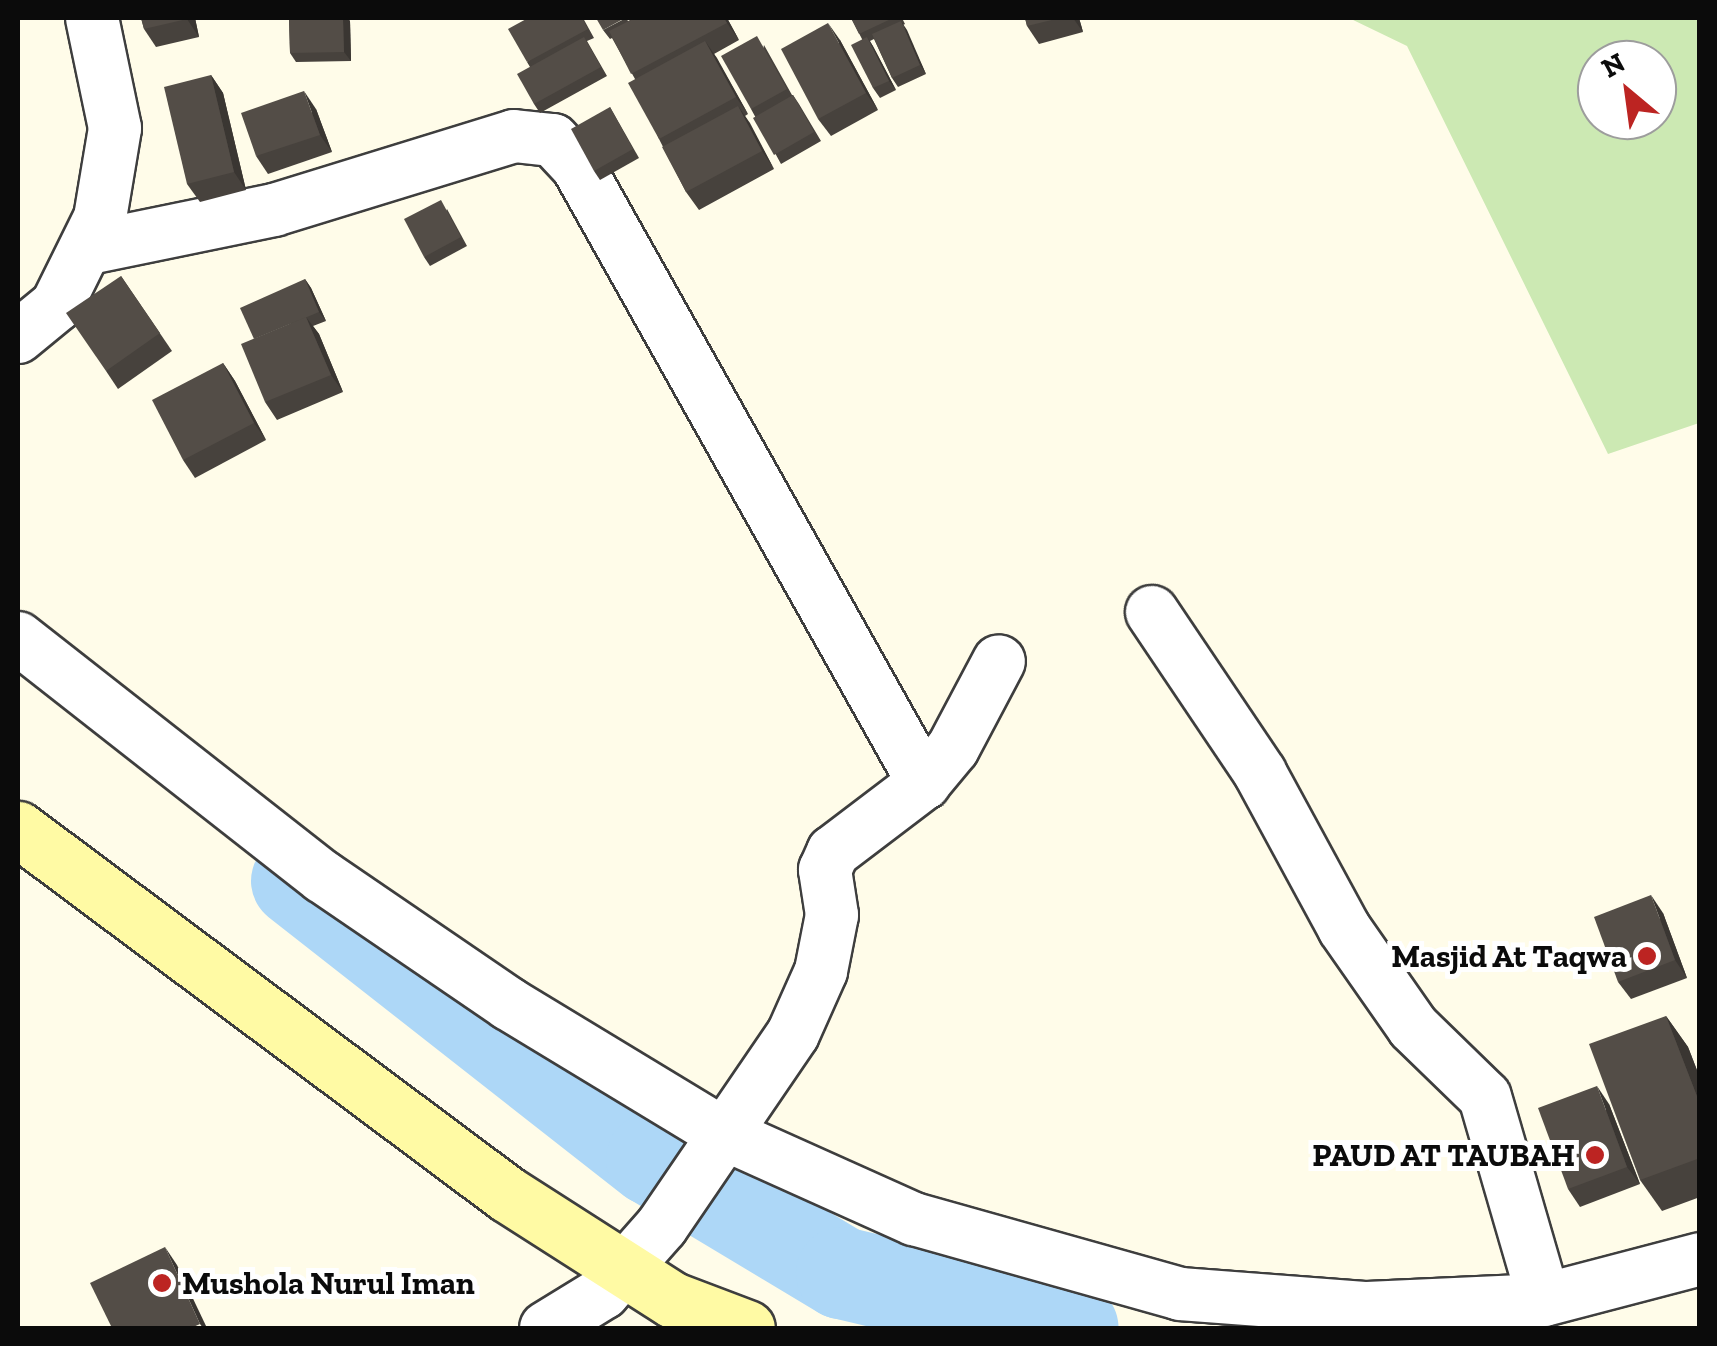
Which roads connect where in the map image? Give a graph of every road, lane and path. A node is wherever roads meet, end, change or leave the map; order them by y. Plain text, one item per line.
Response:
1 (92, 18) edge
2 (89, 248) junction
3 (18, 337) edge
4 (1152, 612) dead end
5 (18, 638) edge
6 (999, 662) dead end
7 (924, 783) junction
8 (18, 829) edge
9 (709, 1151) junction
10 (1700, 1259) edge
11 (624, 1270) junction
12 (1544, 1300) junction
13 (546, 1328) edge
14 (746, 1328) edge

1 - 2 street
2 - 3 street
2 - 7 street
4 - 12 street
5 - 9 street
6 - 7 street
7 - 9 street
8 - 11 main road
9 - 11 street
9 - 12 street
10 - 12 street
11 - 13 street
11 - 14 main road

